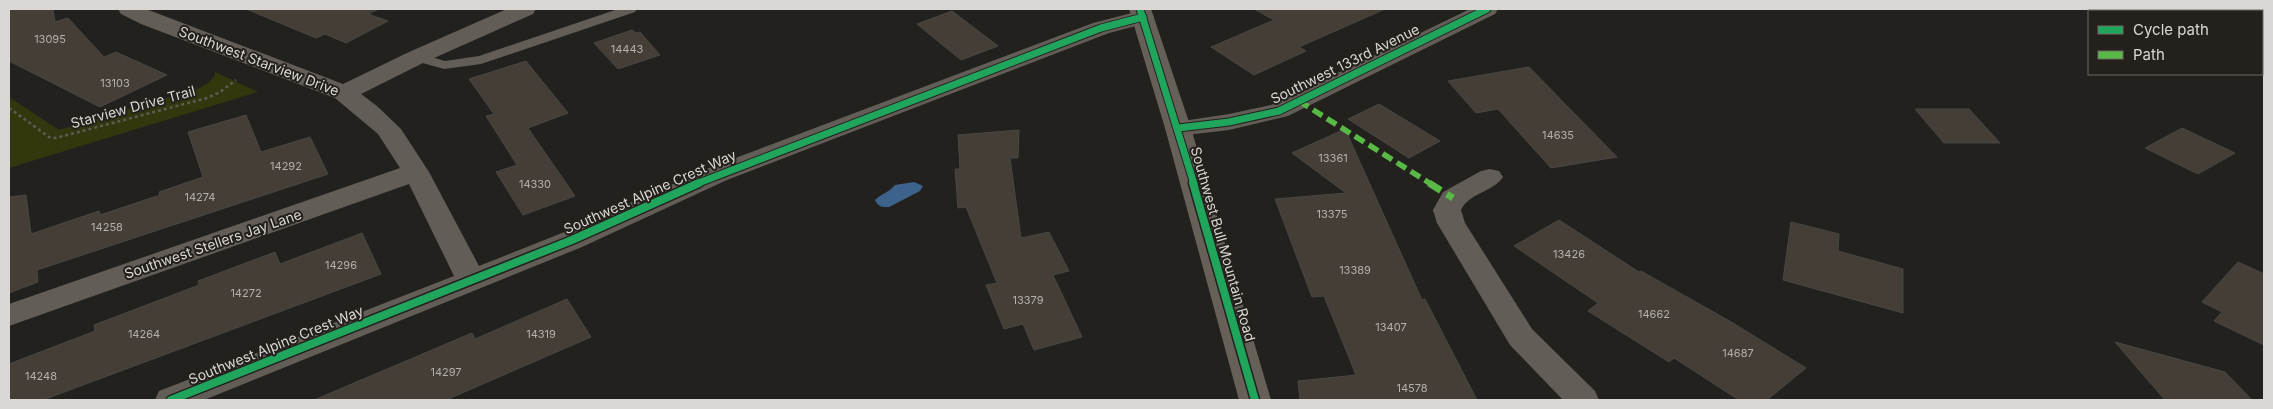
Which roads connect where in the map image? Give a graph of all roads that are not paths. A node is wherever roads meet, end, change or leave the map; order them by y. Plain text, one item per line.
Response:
1 (129, 9) edge
2 (525, 9) edge
3 (630, 9) edge
4 (1472, 11) edge
5 (1141, 13) edge
6 (417, 57) junction
7 (344, 93) junction
8 (1178, 128) junction
9 (416, 172) junction
10 (1490, 176) dead end
11 (471, 280) junction
12 (9, 316) edge
13 (223, 390) edge
14 (172, 400) edge
15 (1254, 400) edge
16 (1582, 400) edge

1 - 7 street, Southwest Starview Drive
2 - 6 street
3 - 6 lane
4 - 8 street, Southwest 133rd Avenue
5 - 8 main road, Southwest Bull Mountain Road
5 - 11 street, Southwest Alpine Crest Way
6 - 7 street
7 - 9 street, Southwest Starview Drive
8 - 15 main road, Southwest Bull Mountain Road
9 - 11 street, Southwest Starview Drive
9 - 12 street, Southwest Stellers Jay Lane
10 - 16 street
11 - 13 street, Southwest Alpine Crest Way
13 - 14 street, Southwest Alpine Crest Way

